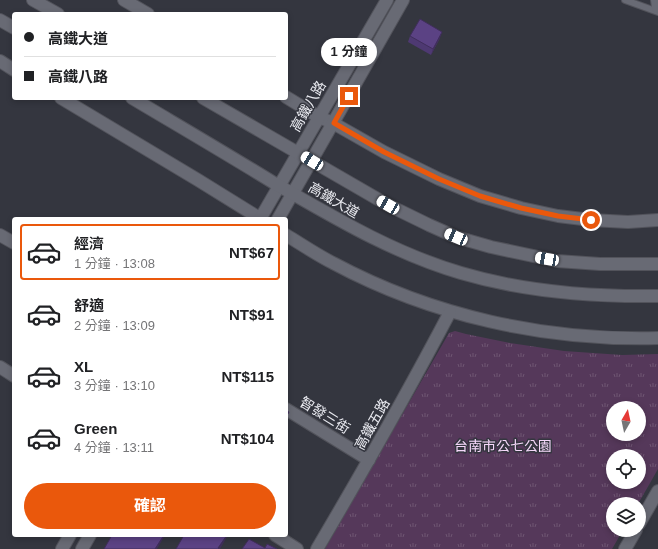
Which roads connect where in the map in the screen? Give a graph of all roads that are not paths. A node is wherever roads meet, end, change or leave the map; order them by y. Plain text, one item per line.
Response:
1 (33, 0) edge
2 (124, 0) edge
3 (387, 0) edge
4 (403, 0) edge
5 (625, 0) edge
6 (657, 0) edge
7 (658, 7) edge
8 (54, 12) edge
9 (145, 12) edge
10 (658, 12) edge
11 (0, 20) edge
12 (12, 27) edge
13 (0, 61) edge
14 (12, 69) edge
15 (288, 98) edge
16 (64, 100) edge
17 (135, 100) edge
18 (206, 100) edge
19 (320, 117) junction
20 (334, 123) junction
21 (298, 153) junction
22 (312, 161) junction
23 (280, 186) junction
24 (293, 194) junction
25 (257, 217) edge
26 (261, 217) edge
27 (279, 217) edge
28 (658, 220) edge
29 (0, 234) edge
30 (288, 235) edge
31 (12, 242) edge
32 (658, 264) edge
33 (658, 296) edge
34 (450, 312) junction
35 (658, 338) edge
36 (0, 367) edge
37 (12, 375) edge
38 (288, 410) edge
39 (369, 460) junction
40 (658, 491) edge
41 (646, 512) edge
42 (69, 537) edge
43 (89, 537) edge
44 (278, 537) edge
45 (632, 537) edge
46 (62, 549) edge
47 (82, 549) edge
48 (297, 549) edge
49 (317, 549) edge
50 (625, 549) edge

1 - 8 street
2 - 9 street
3 - 19 street, 高鐵八路
4 - 20 street
5 - 10 lane
6 - 7 street
11 - 12 street
13 - 14 street
15 - 19 street
16 - 25 street
17 - 23 street, 高鐵大道
18 - 21 street, 高鐵大道
19 - 20 street
19 - 21 street, 高鐵八路
20 - 22 street
20 - 28 street
21 - 22 street, 高鐵大道
21 - 23 street, 高鐵八路
22 - 24 street
22 - 32 street, 高鐵大道
23 - 24 street, 高鐵大道
23 - 26 street, 高鐵八路
24 - 27 street
24 - 33 street, 高鐵大道
29 - 31 street
30 - 34 street
34 - 35 street
34 - 39 street, 高鐵五路
36 - 37 street
38 - 39 street, 智發三街
39 - 49 street, 高鐵五路
40 - 41 street
42 - 46 street
43 - 47 street
44 - 48 street
45 - 50 street

